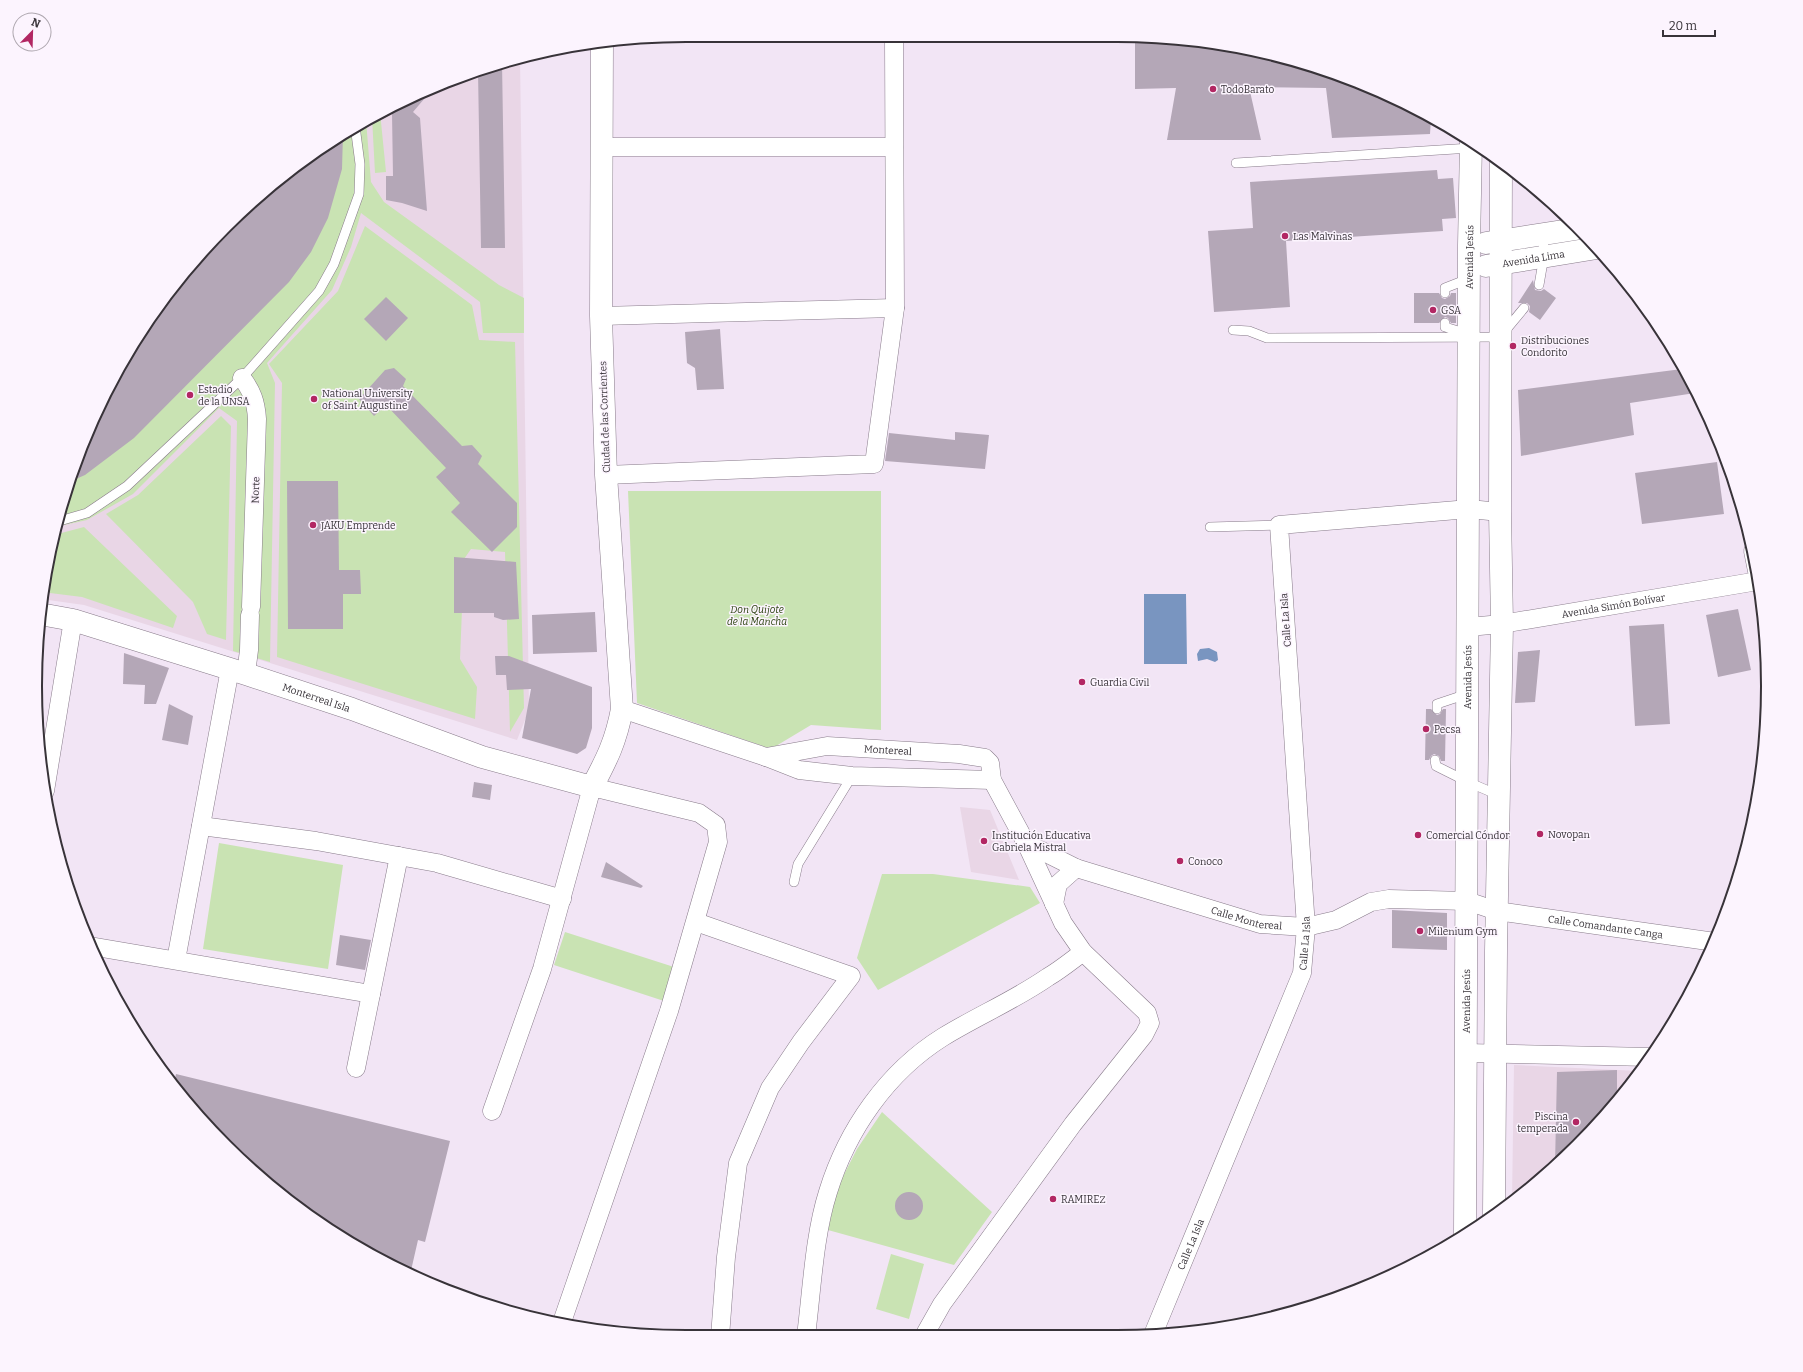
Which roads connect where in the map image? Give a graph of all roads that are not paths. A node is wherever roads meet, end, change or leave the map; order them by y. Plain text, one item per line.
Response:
1 (894, 42) edge
2 (602, 48) edge
3 (356, 133) edge
4 (602, 147) junction
5 (894, 147) junction
6 (1469, 147) edge
7 (1474, 150) edge
8 (1236, 163) dead end
9 (1501, 169) edge
10 (1571, 230) edge
11 (1543, 234) junction
12 (1499, 242) junction
13 (1469, 245) junction
14 (1590, 249) edge
15 (1544, 256) junction
16 (1500, 264) junction
17 (1469, 273) junction
18 (1539, 285) dead end
19 (1445, 293) dead end
20 (895, 308) junction
21 (1524, 308) dead end
22 (601, 316) junction
23 (1233, 330) dead end
24 (1469, 336) junction
25 (1445, 337) junction
26 (1500, 337) junction
27 (242, 378) junction
28 (606, 475) junction
29 (1469, 509) junction
30 (1500, 512) junction
31 (64, 520) edge
32 (1279, 525) junction
33 (1210, 527) dead end
34 (1752, 582) edge
35 (46, 615) edge
36 (73, 620) junction
37 (1502, 624) junction
38 (1468, 627) junction
39 (238, 672) junction
40 (1468, 693) junction
41 (622, 709) junction
42 (1437, 710) dead end
43 (766, 757) junction
44 (1436, 760) dead end
45 (48, 772) edge
46 (852, 776) junction
47 (992, 780) junction
48 (1468, 782) junction
49 (592, 788) junction
50 (1499, 795) junction
51 (1468, 821) junction
52 (1499, 822) junction
53 (201, 826) junction
54 (1026, 844) junction
55 (400, 856) junction
56 (1076, 868) junction
57 (794, 882) dead end
58 (562, 899) junction
59 (1467, 901) junction
60 (1054, 904) junction
61 (1497, 911) junction
62 (696, 922) junction
63 (1306, 927) junction
64 (1708, 941) edge
65 (98, 947) edge
66 (1083, 952) junction
67 (176, 960) junction
68 (371, 994) junction
69 (1466, 1053) junction
70 (1496, 1054) junction
71 (1643, 1057) edge
72 (356, 1068) dead end
73 (492, 1111) dead end
74 (1494, 1208) edge
75 (1466, 1227) edge
76 (563, 1318) edge
77 (1155, 1329) edge
78 (721, 1330) edge
79 (807, 1330) edge
80 (928, 1330) edge

1 - 5 street
2 - 4 main road, Ciudad de las Corrientes
3 - 27 lane
4 - 5 street
4 - 22 main road, Ciudad de las Corrientes
5 - 20 street
6 - 8 lane
7 - 13 main road, Avenida Jesús
9 - 12 main road
10 - 11 main road
11 - 12 main road
11 - 15 lane
12 - 13 main road
12 - 16 main road
13 - 17 main road, Avenida Jesús
14 - 15 main road, Avenida Lima
15 - 16 main road, Avenida Lima
15 - 18 lane
16 - 17 main road, Avenida Lima
16 - 26 main road
17 - 19 lane
17 - 24 main road, Avenida Jesús
20 - 22 street
20 - 28 street
21 - 26 lane
22 - 28 main road, Ciudad de las Corrientes
23 - 25 lane
24 - 25 lane
24 - 25 lane
24 - 26 lane
24 - 29 main road, Avenida Jesús
26 - 30 main road
27 - 31 lane
27 - 39 street, Norte
28 - 41 main road, Ciudad de las Corrientes
29 - 30 street
29 - 32 street
29 - 38 main road, Avenida Jesús
30 - 37 main road
32 - 33 lane
32 - 63 street, Calle La Isla
34 - 37 street, Avenida Simón Bolívar
35 - 36 main road, Monterreal Isla
36 - 39 main road, Monterreal Isla
36 - 45 street
37 - 38 street, Avenida Simón Bolívar
37 - 50 main road
38 - 40 main road, Avenida Jesús
39 - 49 main road, Monterreal Isla
39 - 53 street, Norte
40 - 42 lane
40 - 48 main road, Avenida Jesús
41 - 43 street, Montereal
41 - 49 main road, Ciudad de las Corrientes
43 - 46 street, Montereal
43 - 47 street, Montereal
44 - 48 lane
46 - 47 street, Montereal
46 - 57 lane
47 - 54 street, Montereal
48 - 50 lane
48 - 51 main road, Avenida Jesús
49 - 58 street
49 - 62 street
50 - 52 main road
51 - 52 main road
51 - 59 main road, Avenida Jesús
52 - 61 main road
53 - 55 street
53 - 67 street, Norte
54 - 56 street, Calle Montereal
54 - 60 street, Montereal
55 - 58 street
55 - 68 street
56 - 60 street
56 - 63 street, Calle Montereal
58 - 73 street
59 - 61 street, Calle Montereal
59 - 63 street, Calle Montereal
59 - 69 main road, Avenida Jesús
60 - 66 street, Montereal
61 - 64 street, Calle Comandante Canga
61 - 70 main road
62 - 76 street
62 - 78 street
63 - 77 street, Calle La Isla
65 - 67 street
66 - 79 street
66 - 80 street, Montereal
67 - 68 street
68 - 72 street
69 - 70 street
69 - 75 main road, Avenida Jesús
70 - 71 street
70 - 74 main road

